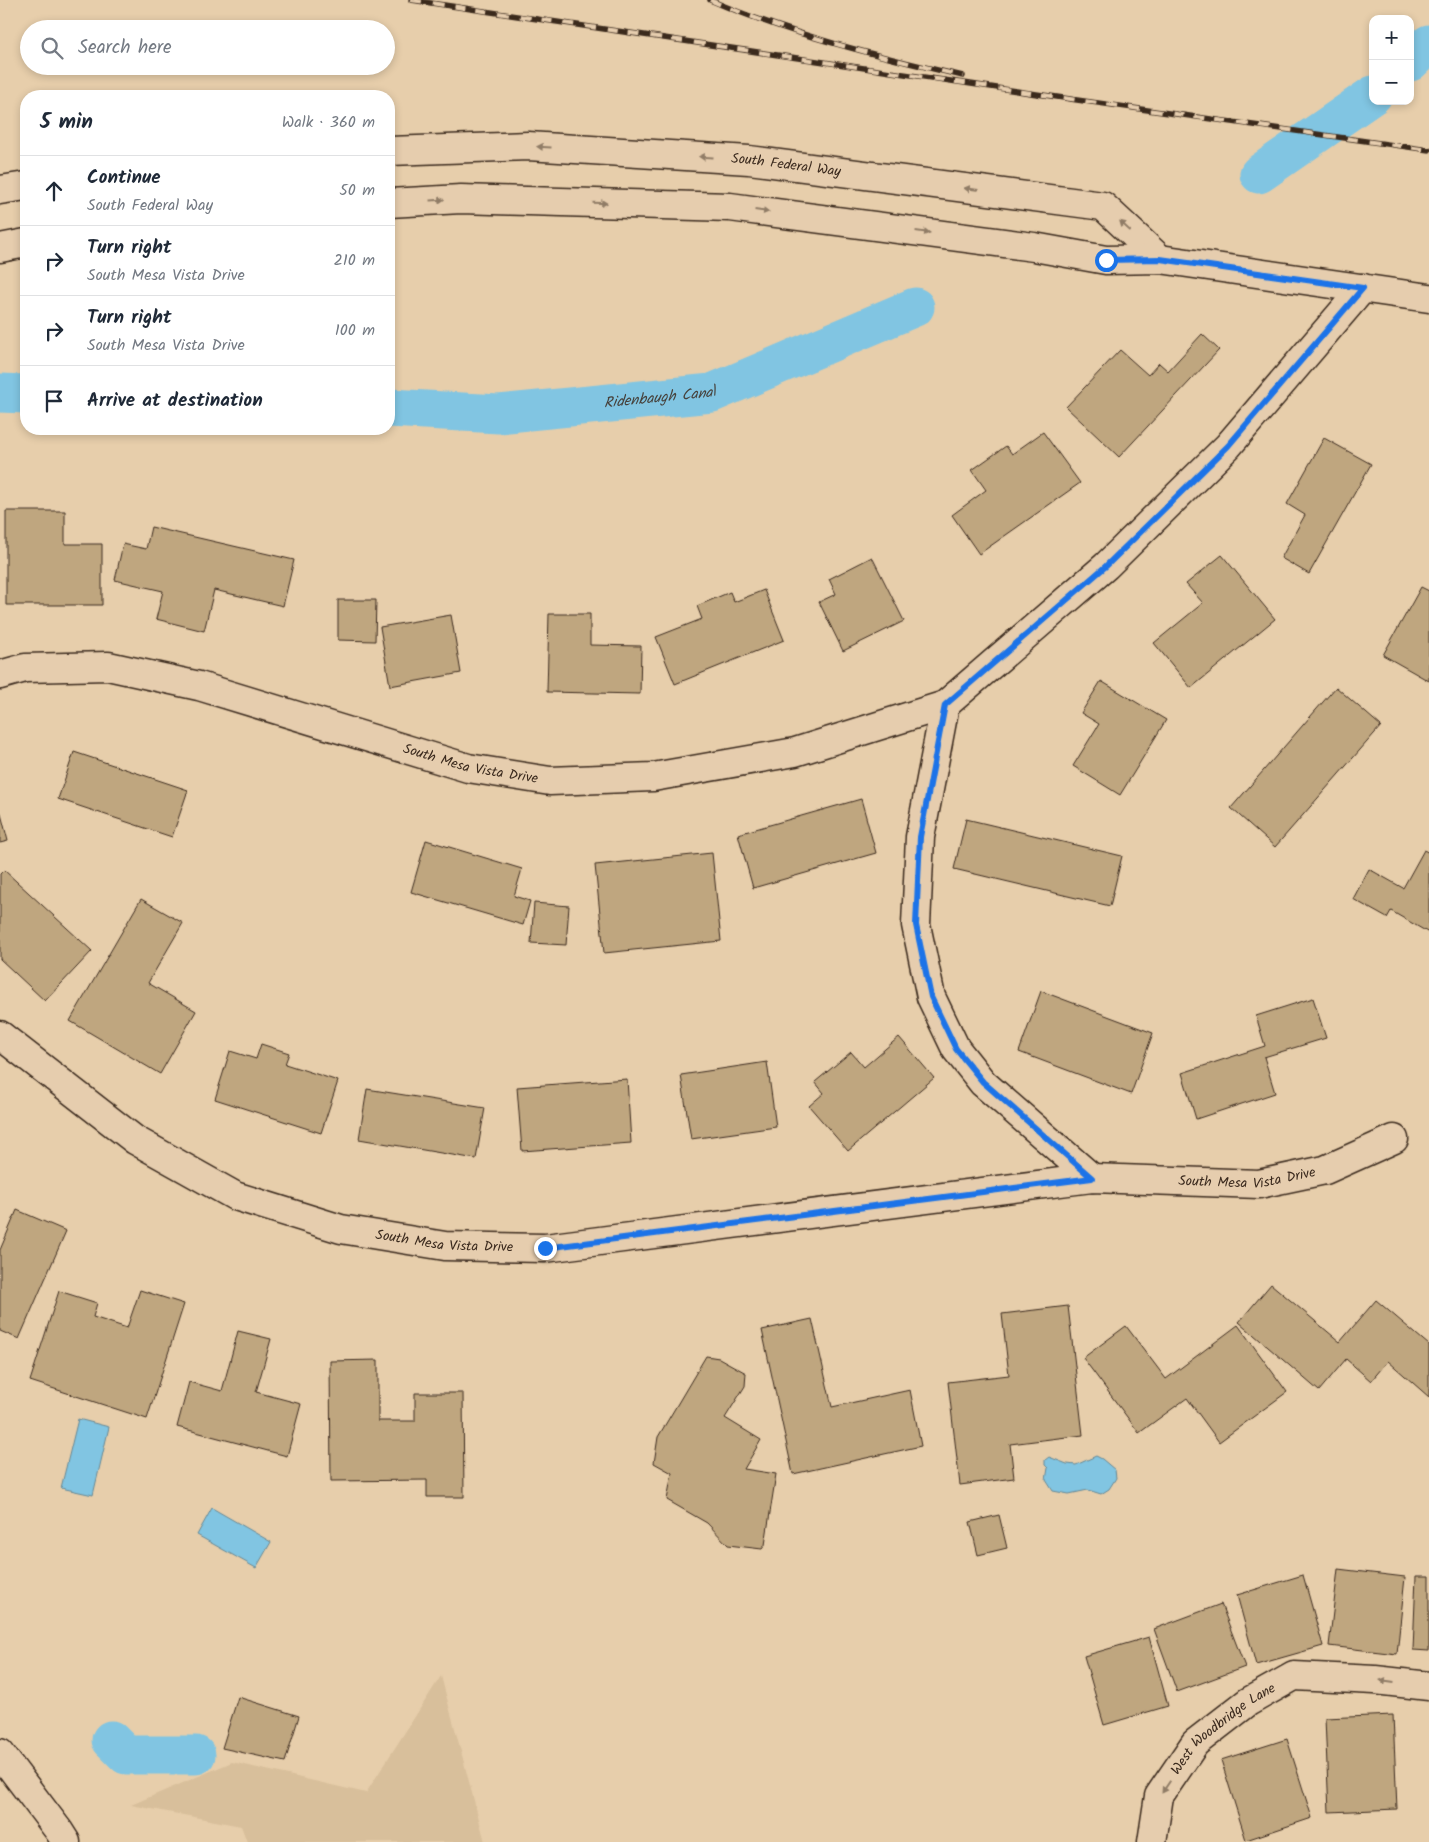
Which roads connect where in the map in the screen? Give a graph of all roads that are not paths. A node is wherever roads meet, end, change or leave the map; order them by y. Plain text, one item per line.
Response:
1 (395, 151) edge
2 (20, 187) edge
3 (0, 190) edge
4 (395, 203) edge
5 (20, 245) edge
6 (0, 248) edge
7 (1160, 259) junction
8 (1363, 288) junction
9 (1429, 298) edge
10 (0, 675) edge
11 (945, 705) junction
12 (0, 1035) edge
13 (1394, 1139) dead end
14 (1092, 1178) junction
15 (1429, 1686) edge
16 (0, 1753) edge
17 (66, 1842) edge
18 (1152, 1842) edge

7 -> 1 street, South Federal Way
2 - 3 street
4 -> 7 street
5 - 6 street
7 - 8 street
8 - 9 street
8 - 11 street, South Mesa Vista Drive
10 - 11 street, South Mesa Vista Drive
11 - 14 street
12 - 14 street, South Mesa Vista Drive
13 - 14 street, South Mesa Vista Drive
15 -> 18 street, West Woodbridge Lane
16 - 17 street

